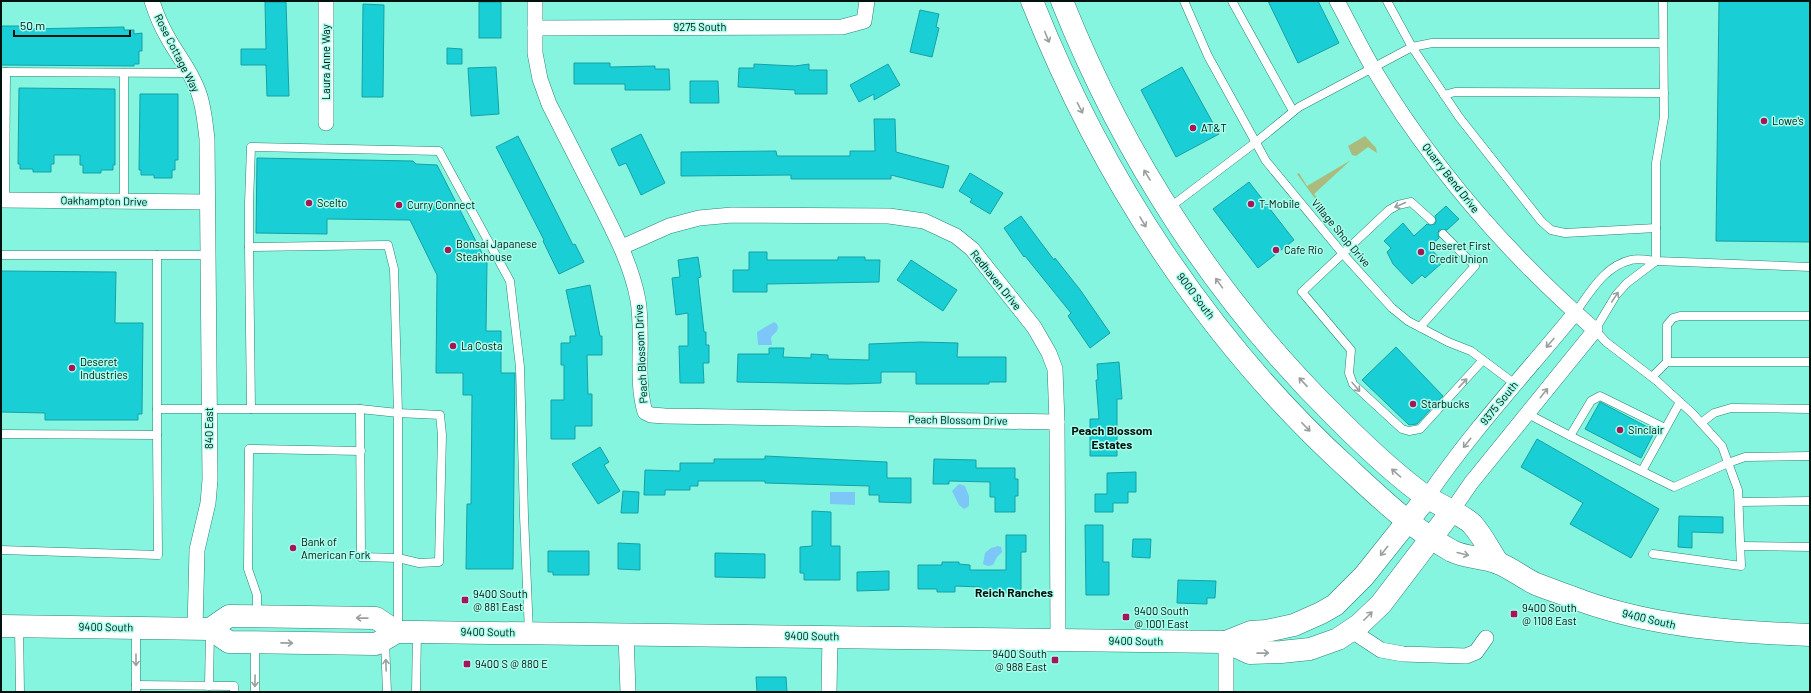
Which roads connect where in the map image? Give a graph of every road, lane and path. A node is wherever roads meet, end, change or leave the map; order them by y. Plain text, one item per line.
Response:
1 (152, 1) edge
2 (326, 1) edge
3 (535, 1) edge
4 (867, 1) edge
5 (1032, 1) edge
6 (1062, 1) edge
7 (1184, 1) edge
8 (1232, 1) edge
9 (1337, 1) edge
10 (1387, 1) edge
11 (1663, 1) edge
12 (535, 28) junction
13 (1664, 43) junction
14 (1412, 47) junction
15 (1374, 68) junction
16 (3, 72) edge
17 (124, 73) junction
18 (190, 73) junction
19 (1664, 93) junction
20 (1444, 95) junction
21 (1293, 111) junction
22 (326, 124) dead end
23 (1256, 142) junction
24 (3, 200) edge
25 (124, 201) junction
26 (208, 202) junction
27 (1168, 208) junction
28 (1431, 220) dead end
29 (207, 225) joint
30 (1656, 228) junction
31 (1443, 234) dead end
32 (249, 247) junction
33 (622, 247) junction
34 (1343, 254) junction
35 (1, 255) edge
36 (157, 255) junction
37 (208, 255) junction
38 (1656, 261) junction
39 (1810, 267) edge
40 (1576, 313) junction
41 (1810, 316) edge
42 (1420, 327) junction
43 (1595, 330) junction
44 (1483, 360) junction
45 (1667, 362) junction
46 (1810, 362) edge
47 (1652, 377) junction
48 (1515, 384) junction
49 (1680, 402) junction
50 (210, 409) junction
51 (250, 409) junction
52 (360, 409) junction
53 (1810, 409) edge
54 (157, 410) junction
55 (398, 413) junction
56 (1528, 414) junction
57 (1057, 422) junction
58 (1701, 423) junction
59 (1665, 428) junction
60 (1, 434) edge
61 (157, 435) junction
62 (1570, 436) junction
63 (361, 451) junction
64 (1810, 456) edge
65 (1728, 463) junction
66 (1642, 471) junction
67 (1427, 497) junction
68 (1810, 501) edge
69 (1738, 502) junction
70 (1451, 512) junction
71 (1409, 520) junction
72 (1431, 537) junction
73 (1740, 546) junction
74 (1810, 547) edge
75 (1, 550) edge
76 (1653, 554) dead end
77 (398, 558) junction
78 (1498, 563) junction
79 (257, 617) junction
80 (10, 626) edge
81 (136, 628) junction
82 (203, 628) junction
83 (1352, 631) junction
84 (530, 633) junction
85 (400, 634) junction
86 (626, 634) junction
87 (1810, 635) edge
88 (830, 636) junction
89 (1486, 638) dead end
90 (1058, 639) junction
91 (255, 642) junction
92 (1226, 642) junction
93 (209, 686) junction
94 (136, 689) edge
95 (20, 692) edge
96 (234, 692) edge
97 (255, 692) edge
98 (387, 692) edge
99 (416, 692) edge
100 (628, 692) edge
101 (830, 692) edge
102 (1226, 692) edge

1 - 18 street, Rose Cottage Way
2 - 22 street, Laura Anne Way
3 - 12 street, Peach Blossom Drive
4 - 12 street, 9275 South
5 -> 71 main road, 9000 South
27 -> 6 main road
7 - 23 lane, Village Shop Drive
8 - 21 lane
9 - 15 street, Quarry Bend Drive
10 - 14 lane
11 - 13 lane
12 - 33 street, Peach Blossom Drive
13 - 14 lane
13 - 19 lane
14 - 15 lane
14 - 20 lane
15 - 21 lane
15 - 40 street, Quarry Bend Drive
16 - 17 lane
16 - 24 lane
17 - 18 lane
17 - 25 lane
18 - 26 street, Rose Cottage Way
19 - 20 lane
19 - 30 lane
20 - 30 lane
21 - 23 lane
23 - 27 lane
23 - 34 lane, Village Shop Drive
24 - 25 street, Oakhampton Drive
25 - 26 street, Oakhampton Drive
26 - 29 street, Rose Cottage Way
67 -> 27 main road
28 -> 34 lane
29 - 37 street, 840 East
30 - 38 lane
31 - 42 lane
32 - 51 lane
32 - 55 lane
32 - 84 lane
33 - 57 street, Redhaven Drive
33 - 57 street, Peach Blossom Drive
34 - 42 lane, Village Shop Drive
34 -> 44 lane
35 - 36 lane
36 - 37 lane
36 - 54 lane
37 - 50 street, 840 East
38 - 39 lane
38 - 40 lane
43 -> 38 lane
40 - 43 street, Quarry Bend Drive
40 -> 48 street, 9375 South
41 - 45 lane
42 - 44 lane, Village Shop Drive
43 - 47 lane
56 -> 43 street
44 - 48 lane, Village Shop Drive
45 - 46 lane
45 - 47 lane
47 - 49 lane
48 -> 67 street, 9375 South
49 - 58 lane
49 - 59 lane
50 - 51 lane
50 - 54 lane
50 - 82 street, 840 East
51 - 52 lane
52 - 55 lane
52 - 63 lane
53 - 58 lane
54 - 61 lane
55 - 77 lane
55 - 77 lane
56 - 62 lane
56 - 70 street
57 - 90 street, Redhaven Drive
58 - 65 lane
59 - 62 lane
59 - 66 lane
60 - 61 lane
61 - 75 lane
62 - 66 lane
63 - 77 lane
63 - 79 lane
64 - 65 lane
65 - 66 lane
65 - 69 lane
67 - 70 main road
67 - 71 main road, 9400 South
68 - 69 lane
69 - 73 lane
70 - 72 main road, 9400 South
70 - 78 main road, 9400 South
71 - 72 main road, 9000 South
71 -> 92 main road, 9400 South
72 -> 78 main road, 9400 South
83 -> 72 main road, 9400 South
73 - 74 lane
73 - 76 lane
77 - 85 lane
78 - 87 main road, 9400 South
79 - 82 main road
85 -> 79 main road
80 - 81 main road, 9400 South
80 - 95 lane
81 - 82 main road, 9400 South
81 -> 94 lane
82 - 91 main road, 9400 South
82 - 93 lane
83 - 89 street
92 -> 83 main road, 9400 South
84 - 85 main road, 9400 South
84 - 86 main road, 9400 South
91 -> 85 main road, 9400 South
98 -> 85 lane
85 - 99 lane
86 - 88 main road, 9400 South
86 - 100 street
88 - 90 main road, 9400 South
88 - 101 street
90 - 92 main road, 9400 South
91 -> 97 lane
92 - 102 street
93 - 94 lane
93 - 96 lane

